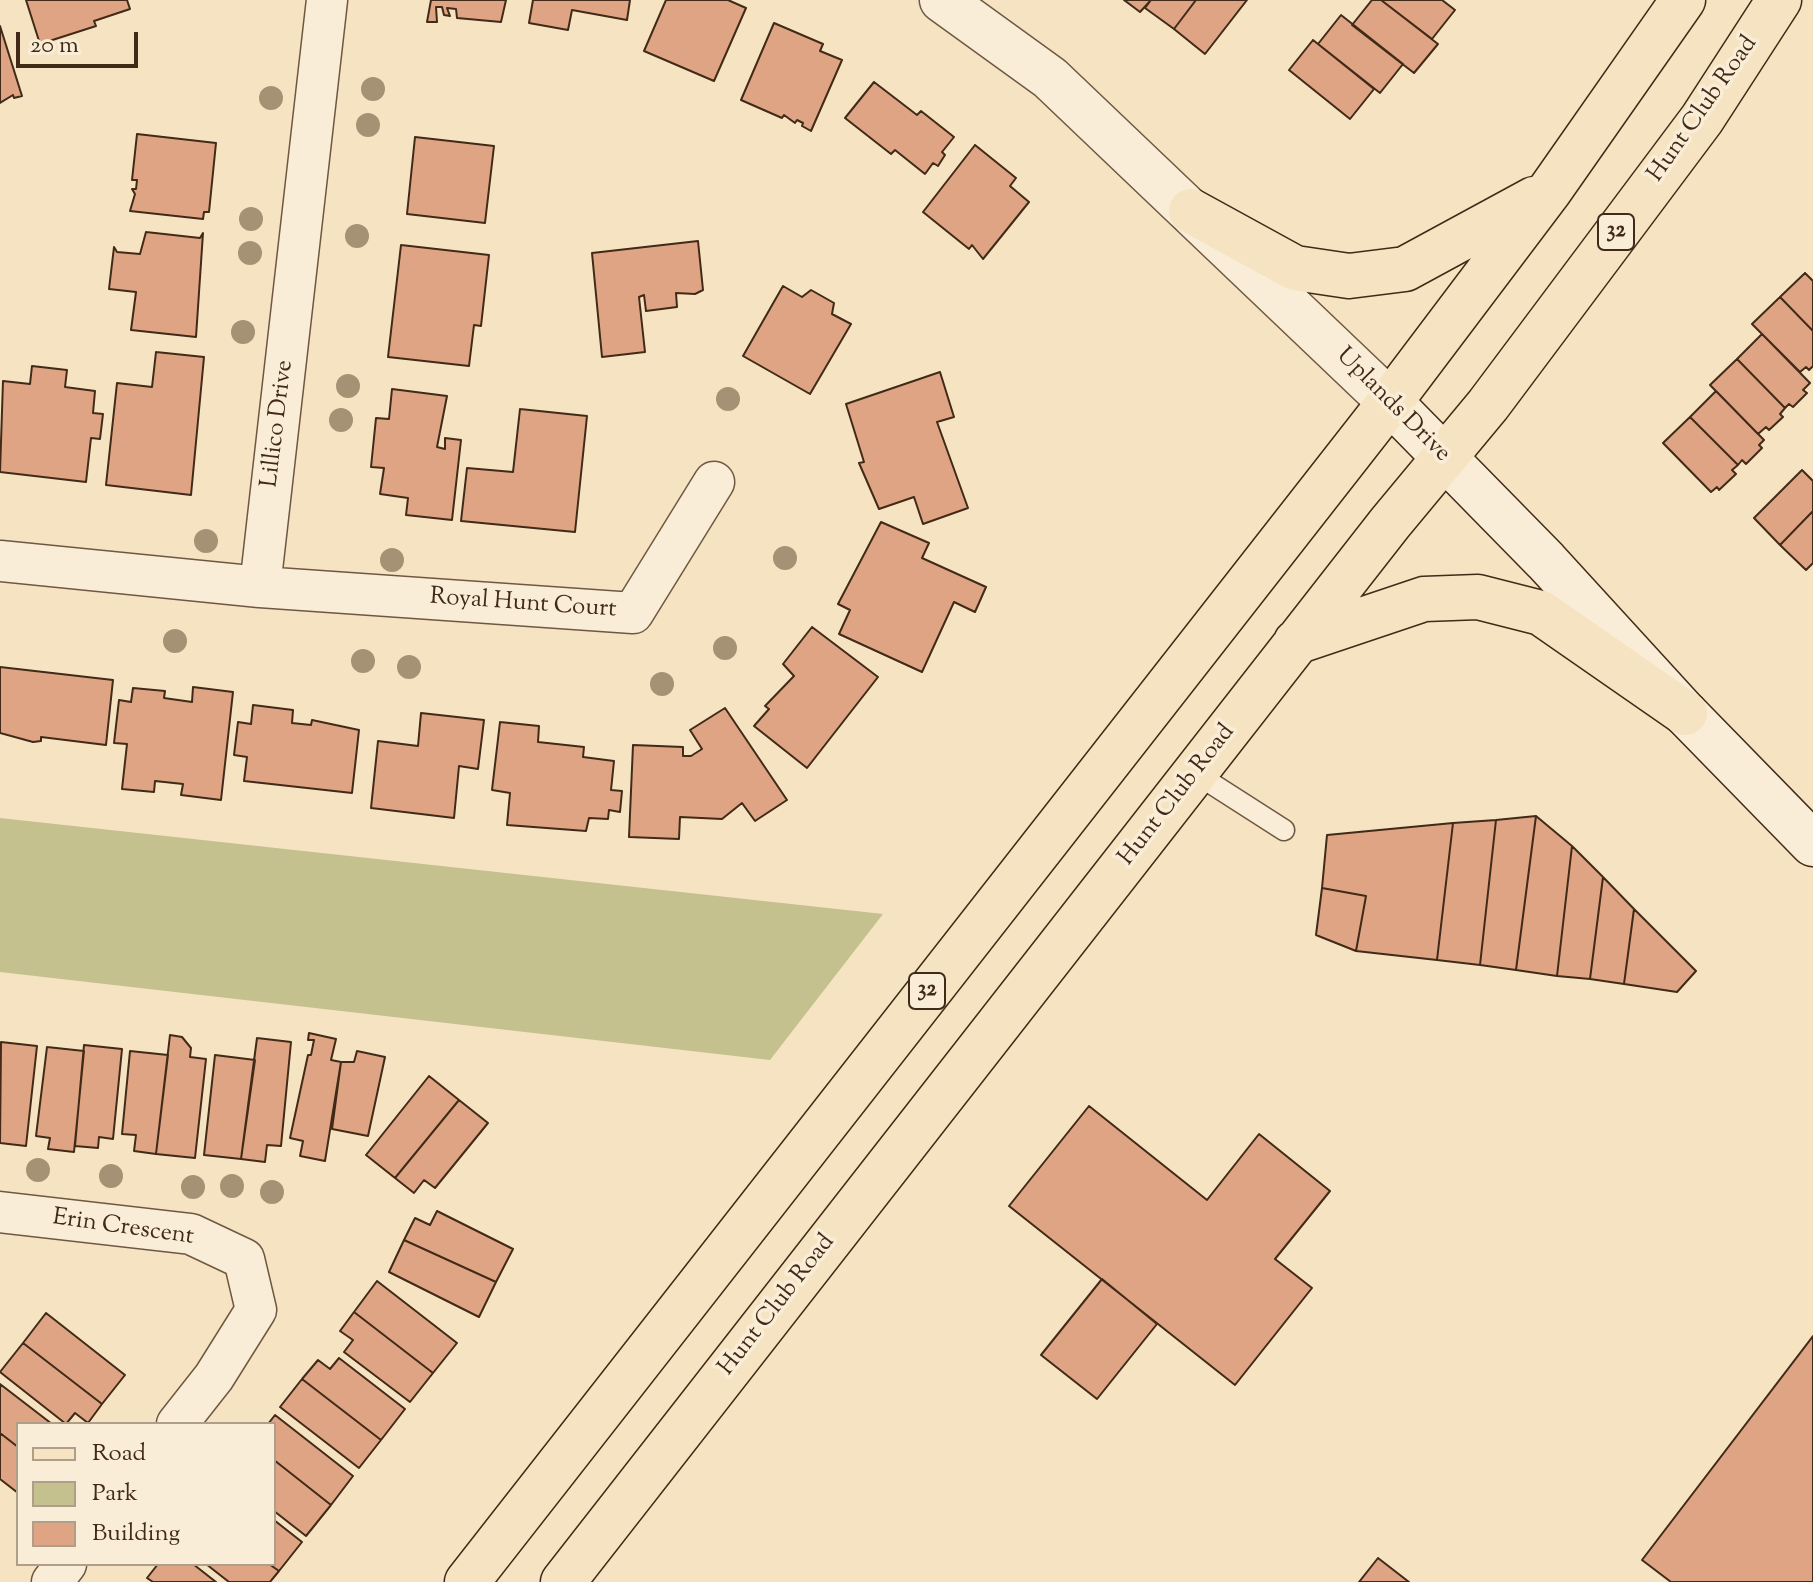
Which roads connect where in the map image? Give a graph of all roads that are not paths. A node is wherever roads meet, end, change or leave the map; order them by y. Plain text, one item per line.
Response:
1 (327, 0) edge
2 (942, 0) edge
3 (1683, 0) edge
4 (1779, 0) edge
5 (1550, 190) junction
6 (1191, 211) junction
7 (1390, 402) junction
8 (1444, 458) junction
9 (714, 482) dead end
10 (0, 561) edge
11 (260, 587) junction
12 (1296, 642) junction
13 (1685, 713) junction
14 (1195, 773) junction
15 (1284, 830) dead end
16 (1813, 844) edge
17 (0, 1212) edge
18 (179, 1422) edge
19 (64, 1566) edge
20 (573, 1579) edge
21 (52, 1582) edge
22 (467, 1582) edge

1 - 11 street, Lillico Drive
2 - 6 main road, Uplands Drive
3 - 5 main road, 32
4 - 8 main road, Hunt Club Road / 32
5 - 6 main road
5 - 7 main road, 32
6 - 7 main road, Uplands Drive
7 - 8 main road, Uplands Drive
7 - 22 main road, 32
8 - 12 main road, Hunt Club Road / 32
8 - 13 main road, Uplands Drive
9 - 11 street, Royal Hunt Court
10 - 11 street
12 - 13 main road
12 - 14 main road, Hunt Club Road / 32
13 - 16 main road, Uplands Drive
14 - 15 lane
14 - 20 main road, Hunt Club Road / 32
17 - 18 street, Erin Crescent
19 - 21 street

